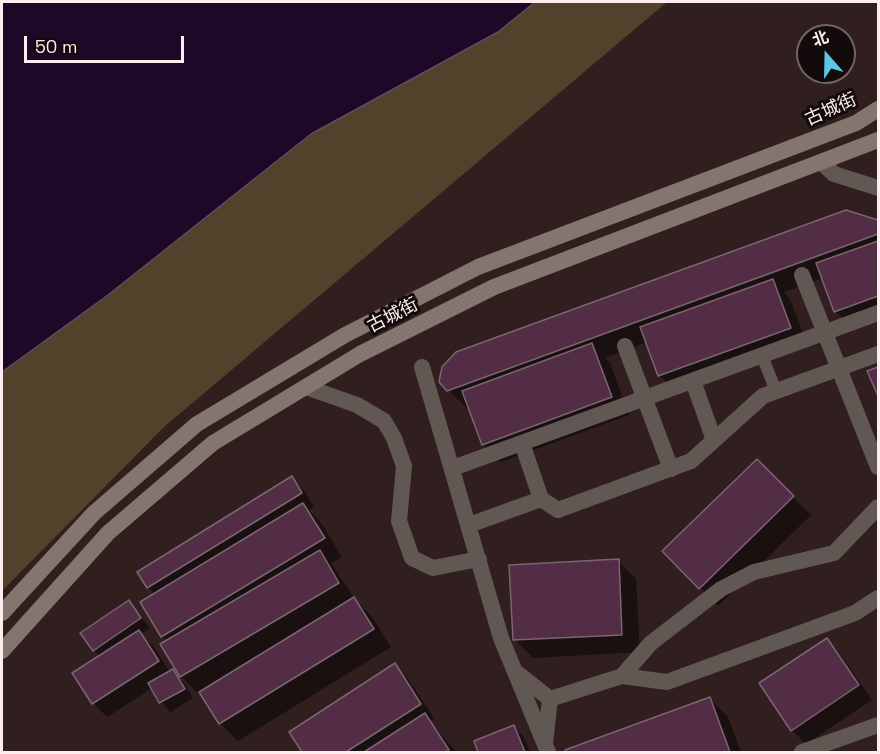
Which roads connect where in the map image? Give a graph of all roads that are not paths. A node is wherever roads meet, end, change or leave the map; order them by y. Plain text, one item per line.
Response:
1 (879, 109) edge
2 (879, 140) edge
3 (821, 162) junction
4 (879, 188) edge
5 (802, 275) dead end
6 (879, 313) edge
7 (825, 333) junction
8 (624, 346) dead end
9 (879, 354) edge
10 (762, 356) junction
11 (422, 367) dead end
12 (839, 368) junction
13 (693, 381) junction
14 (306, 387) junction
15 (776, 391) junction
16 (644, 399) junction
17 (714, 440) junction
18 (522, 443) junction
19 (879, 467) edge
20 (453, 468) junction
21 (671, 469) junction
22 (541, 499) junction
23 (879, 507) edge
24 (470, 525) junction
25 (479, 559) junction
26 (879, 598) edge
27 (2, 613) edge
28 (2, 651) edge
29 (515, 671) junction
30 (622, 676) junction
31 (550, 699) junction
32 (879, 725) edge
33 (546, 748) edge
34 (802, 753) edge

1 - 27 main road, 古城街
2 - 3 main road, 古城街
3 - 4 street
3 - 14 main road, 古城街
5 - 7 street
6 - 7 street
7 - 10 street
7 - 12 street
8 - 16 street
9 - 12 street
10 - 13 street
10 - 15 lane
11 - 20 street
12 - 15 street
12 - 19 street
13 - 16 street
13 - 17 street
14 - 25 street
14 - 28 main road, 古城街
15 - 17 street
16 - 18 street
16 - 21 street
17 - 21 street
18 - 20 street
18 - 22 street
20 - 24 street
21 - 22 street
22 - 24 street
23 - 30 street
24 - 25 street
25 - 29 street
26 - 30 street
29 - 31 street
29 - 33 street
30 - 31 street
31 - 33 street
32 - 34 street

